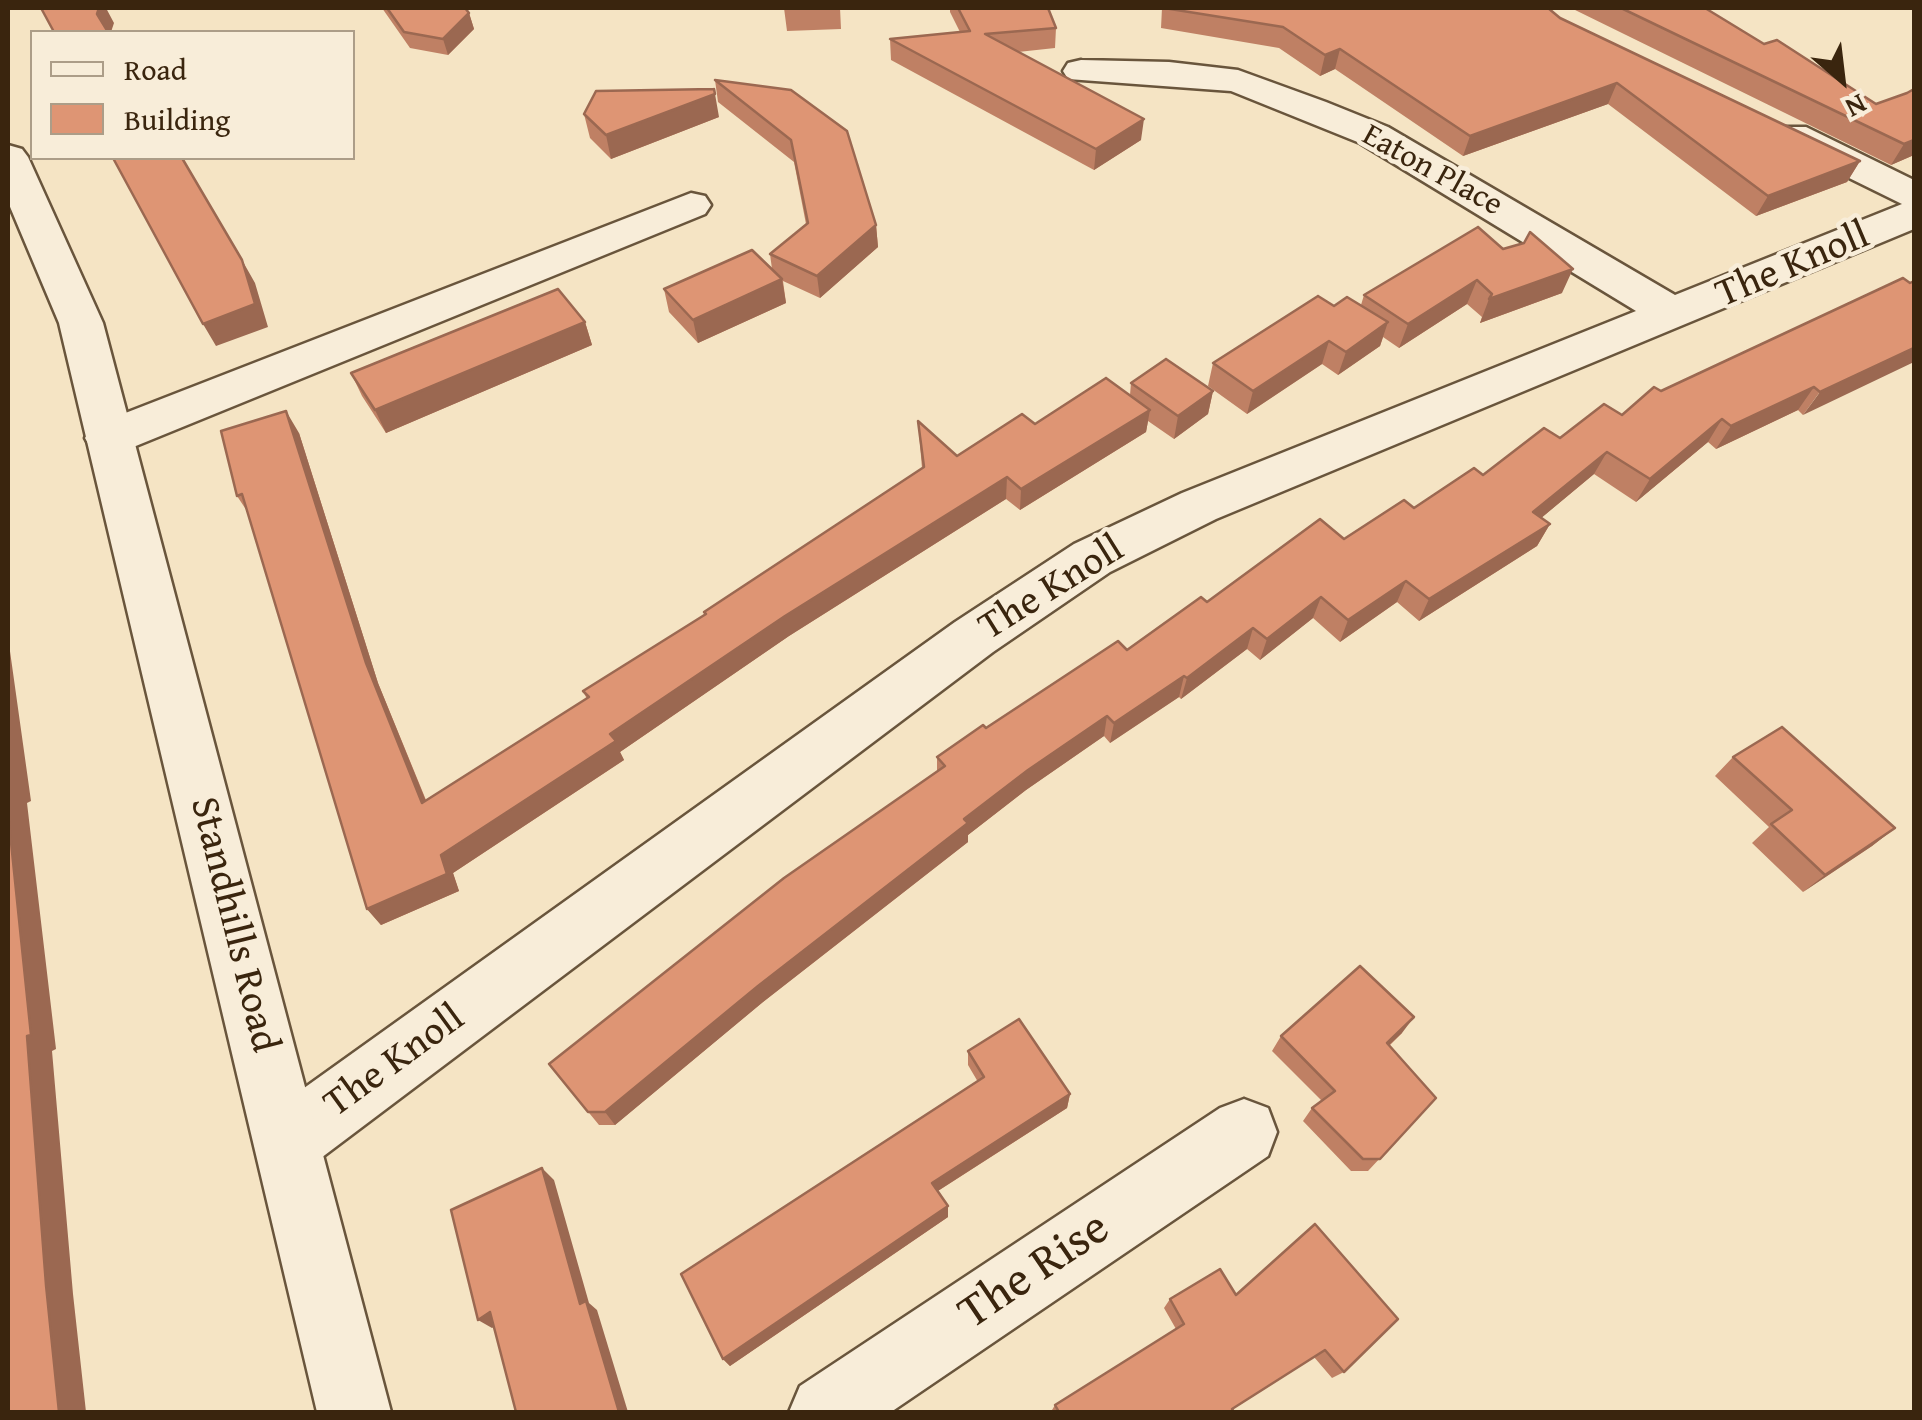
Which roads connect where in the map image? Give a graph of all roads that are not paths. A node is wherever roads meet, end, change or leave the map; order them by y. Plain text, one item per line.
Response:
1 (1081, 71) dead end
2 (1753, 116) edge
3 (8, 157) edge
4 (1914, 195) edge
5 (696, 204) dead end
6 (1914, 214) edge
7 (1676, 315) junction
8 (109, 438) junction
9 (1244, 1132) dead end
10 (288, 1140) junction
11 (354, 1412) edge
12 (826, 1412) edge

1 - 7 street, Eaton Place
2 - 4 street
3 - 8 street, Standhills Road
5 - 8 street
6 - 7 street, The Knoll
7 - 10 street, The Knoll
8 - 10 street, Standhills Road
9 - 12 street, The Rise
10 - 11 street, Standhills Road

